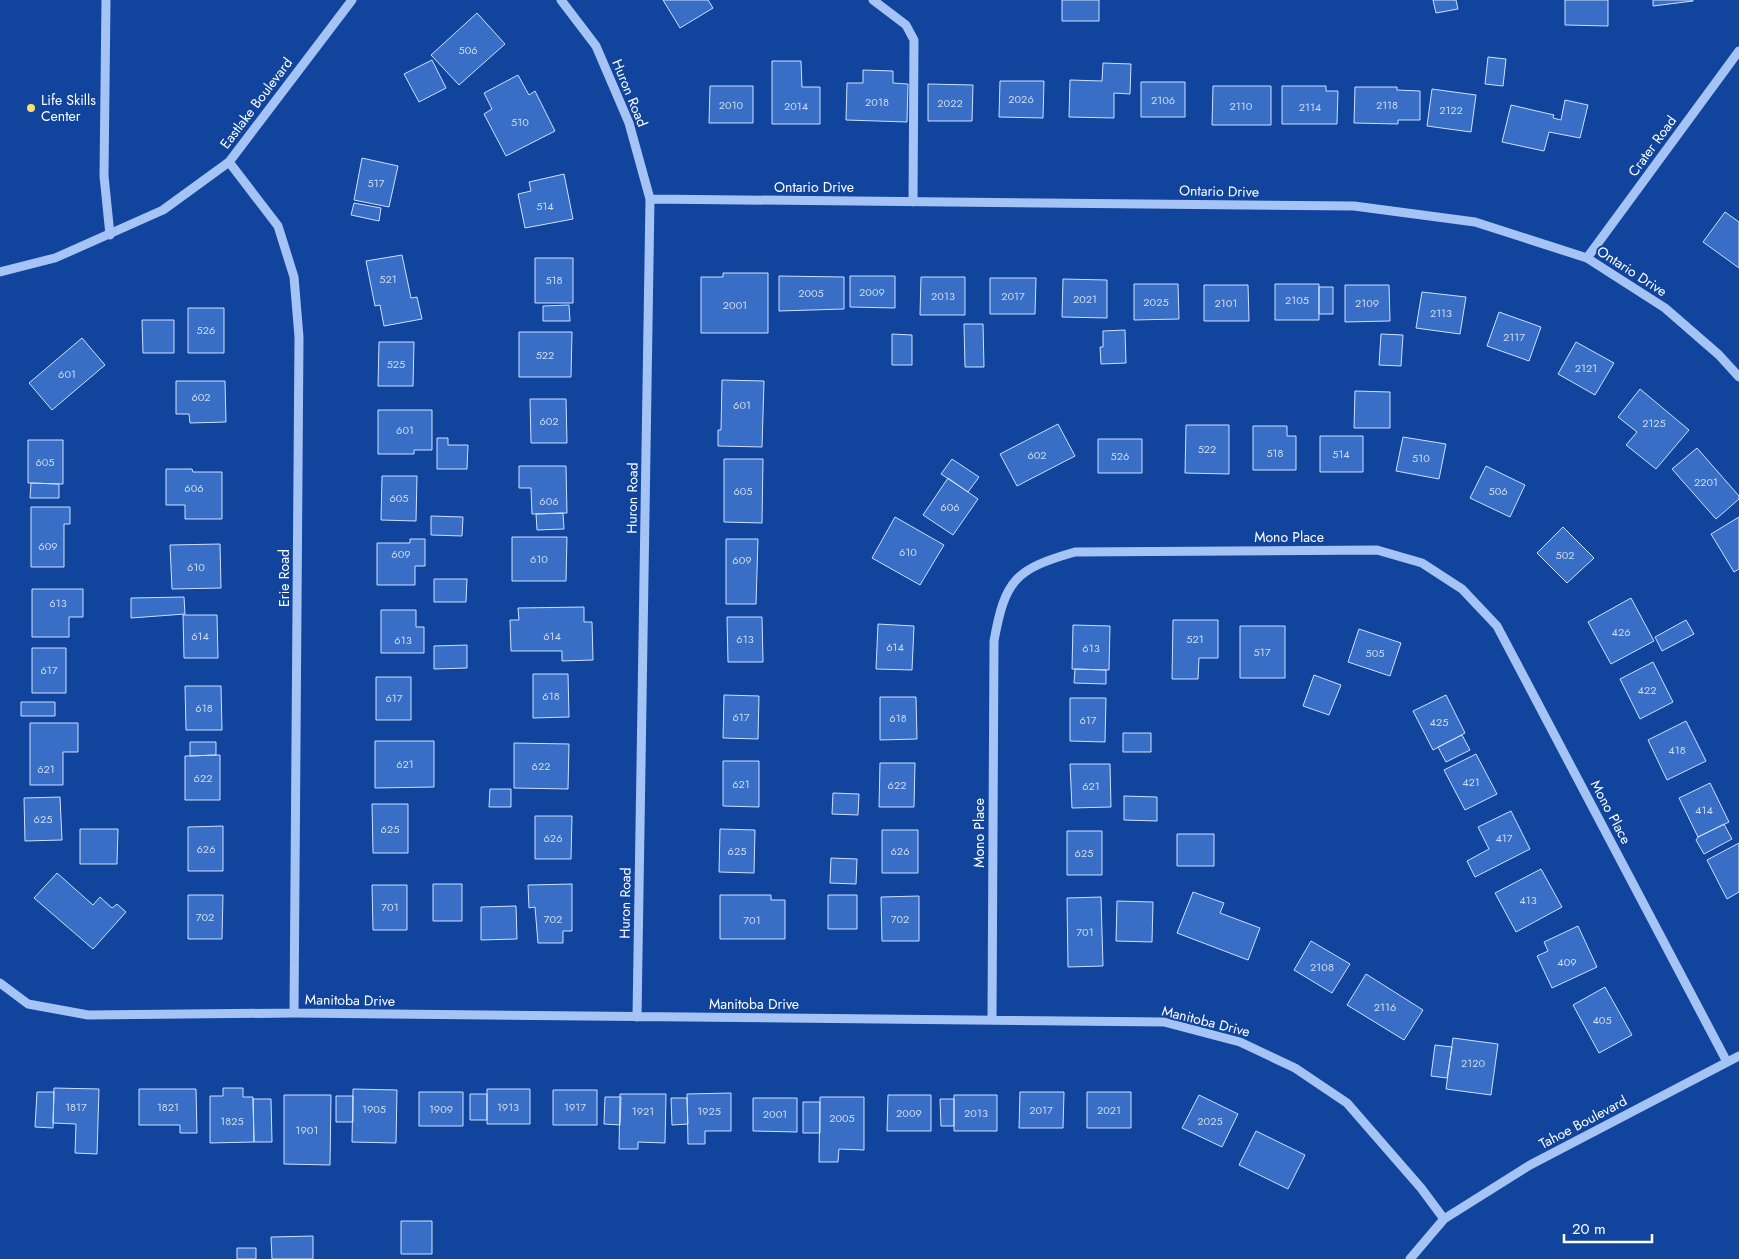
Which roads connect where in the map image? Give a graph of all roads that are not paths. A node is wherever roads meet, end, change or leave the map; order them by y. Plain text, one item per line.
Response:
1 (106, 0) edge
2 (352, 0) edge
3 (561, 0) edge
4 (873, 0) edge
5 (1739, 53) edge
6 (229, 162) junction
7 (650, 199) junction
8 (913, 202) junction
9 (110, 235) junction
10 (1588, 258) junction
11 (0, 272) edge
12 (1739, 377) edge
13 (0, 983) edge
14 (294, 1013) junction
15 (637, 1017) junction
16 (992, 1019) junction
17 (1739, 1056) edge
18 (1727, 1062) junction
19 (1444, 1219) junction
20 (1410, 1259) edge

1 - 9 street
2 - 6 street, Eastlake Boulevard
3 - 7 street, Huron Road
4 - 8 street
5 - 10 street, Crater Road
6 - 9 street, Eastlake Boulevard
6 - 14 street, Erie Road
7 - 8 street, Ontario Drive
7 - 15 street, Huron Road
8 - 10 street, Ontario Drive
9 - 11 street, Eastlake Boulevard
10 - 12 street, Ontario Drive
13 - 14 street, Manitoba Drive
14 - 15 street, Manitoba Drive
15 - 16 street, Manitoba Drive
16 - 18 street, Mono Place
16 - 19 street, Manitoba Drive
17 - 18 street, Tahoe Boulevard
18 - 19 street, Tahoe Boulevard
19 - 20 street, Tahoe Boulevard

